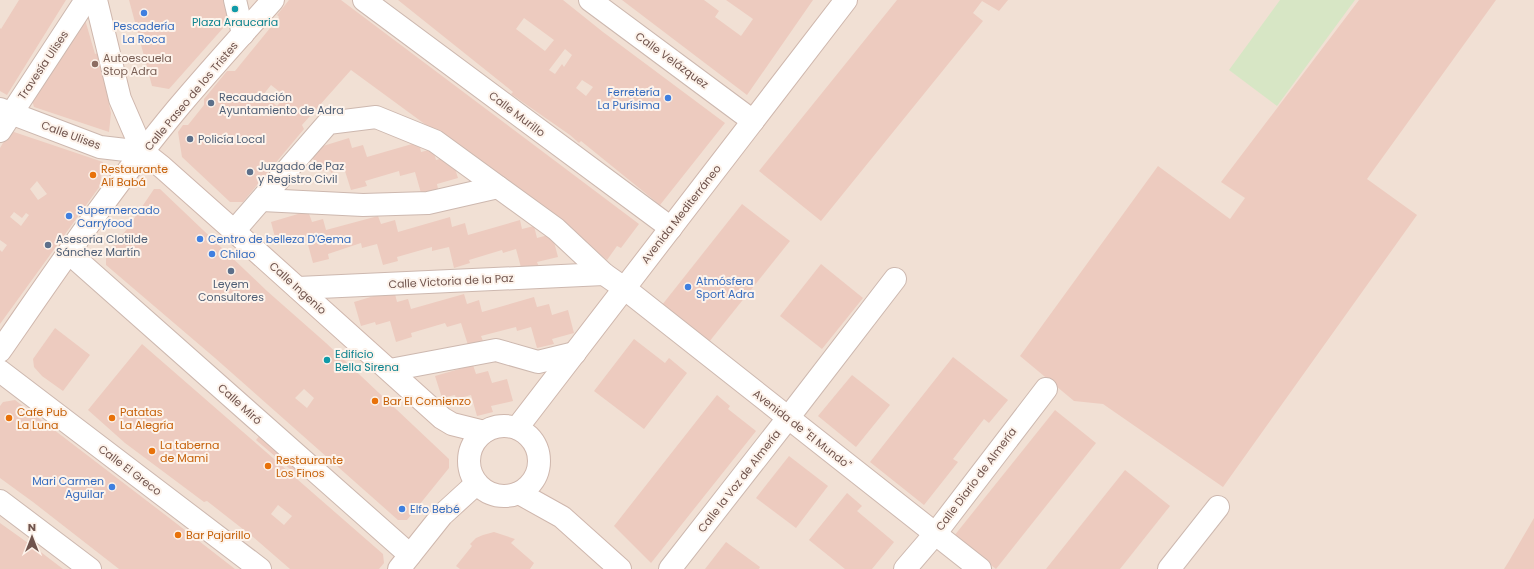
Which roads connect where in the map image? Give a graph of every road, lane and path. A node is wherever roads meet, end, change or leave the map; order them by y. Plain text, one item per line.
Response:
1 (86, 0) edge
2 (96, 0) edge
3 (235, 0) edge
4 (272, 0) edge
5 (364, 0) edge
6 (590, 0) edge
7 (846, 0) edge
8 (243, 34) junction
9 (4, 118) edge
10 (753, 120) junction
11 (143, 152) junction
12 (498, 187) junction
13 (262, 200) junction
14 (671, 228) junction
15 (234, 231) junction
16 (69, 253) junction
17 (604, 274) junction
18 (895, 279) dead end
19 (298, 288) junction
20 (624, 288) junction
21 (0, 351) edge
22 (575, 353) junction
23 (390, 370) junction
24 (0, 371) edge
25 (1046, 389) dead end
26 (788, 418) junction
27 (452, 424) junction
28 (517, 428) junction
29 (484, 432) junction
30 (470, 451) junction
31 (535, 477) junction
32 (476, 484) junction
33 (518, 493) junction
34 (0, 501) edge
35 (1218, 507) dead end
36 (562, 517) junction
37 (935, 534) junction
38 (405, 562) edge
39 (90, 569) edge
40 (260, 569) edge
41 (620, 569) edge
42 (670, 569) edge
43 (905, 569) edge
44 (980, 569) edge
45 (1169, 569) edge

1 - 9 street, Travesía Ulises
2 - 11 street
3 - 8 street
4 - 8 street, Calle Paseo de los Tristes
5 - 14 street, Calle Murillo
6 - 10 street, Calle Velázquez
7 - 10 street, Avenida Mediterráneo
8 - 11 street, Calle Paseo de los Tristes
9 - 11 street, Calle Ulises
10 - 14 street, Avenida Mediterráneo
11 - 15 street, Calle Ingenio
11 - 16 street, Calle Paseo de los Tristes
12 - 13 street
12 - 13 street
12 - 17 street
13 - 15 street
14 - 20 street, Avenida Mediterráneo
15 - 19 street, Calle Ingenio
16 - 21 street, Calle Paseo de los Tristes
16 - 38 street, Calle Miró
17 - 19 street, Calle Victoria de la Paz
17 - 20 street
18 - 26 street, Calle la Voz de Almería
19 - 23 street, Calle Ingenio
20 - 22 street, Avenida Mediterráneo
20 - 26 street, Avenida de "El Mundo"
22 - 23 street
22 - 28 street, Avenida Mediterráneo
23 - 27 street, Calle Ingenio
24 - 40 street, Calle El Greco
25 - 37 street, Calle Diario de Almería
26 - 37 street, Avenida de "El Mundo"
26 - 42 street, Calle la Voz de Almería
27 - 29 street, Calle Ingenio
27 - 30 street, Calle Ingenio
28 - 29 street
28 - 31 street
29 - 30 street
30 - 32 street
31 - 33 street
31 - 36 street
32 - 33 street
32 - 38 street
33 - 36 street
34 - 39 street
35 - 45 street
36 - 41 street
37 - 43 street, Calle Diario de Almería
37 - 44 street, Avenida de "El Mundo"

